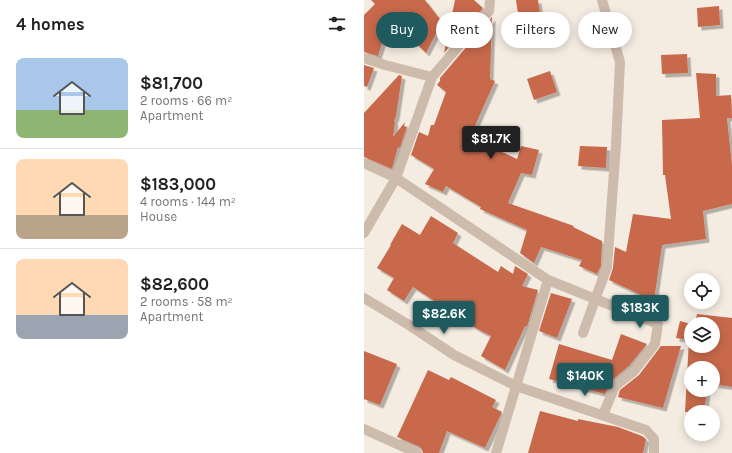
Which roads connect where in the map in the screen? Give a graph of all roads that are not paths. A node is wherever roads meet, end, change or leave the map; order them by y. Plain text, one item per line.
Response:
1 (490, 0) edge
2 (602, 0) edge
3 (364, 58) edge
4 (432, 77) junction
5 (364, 164) edge
6 (396, 178) junction
7 (364, 233) edge
8 (548, 280) junction
9 (364, 298) edge
10 (595, 299) junction
11 (582, 333) dead end
12 (516, 386) junction
13 (603, 415) junction
14 (364, 428) edge
15 (417, 453) edge
16 (496, 453) edge
17 (654, 453) edge

1 - 4 street
2 - 10 street
3 - 4 street
4 - 6 street
5 - 6 street
6 - 7 street
6 - 8 street
8 - 10 street
8 - 12 street
9 - 12 street
10 - 11 street
10 - 13 street
12 - 13 street
12 - 16 street
13 - 17 street
14 - 15 street

